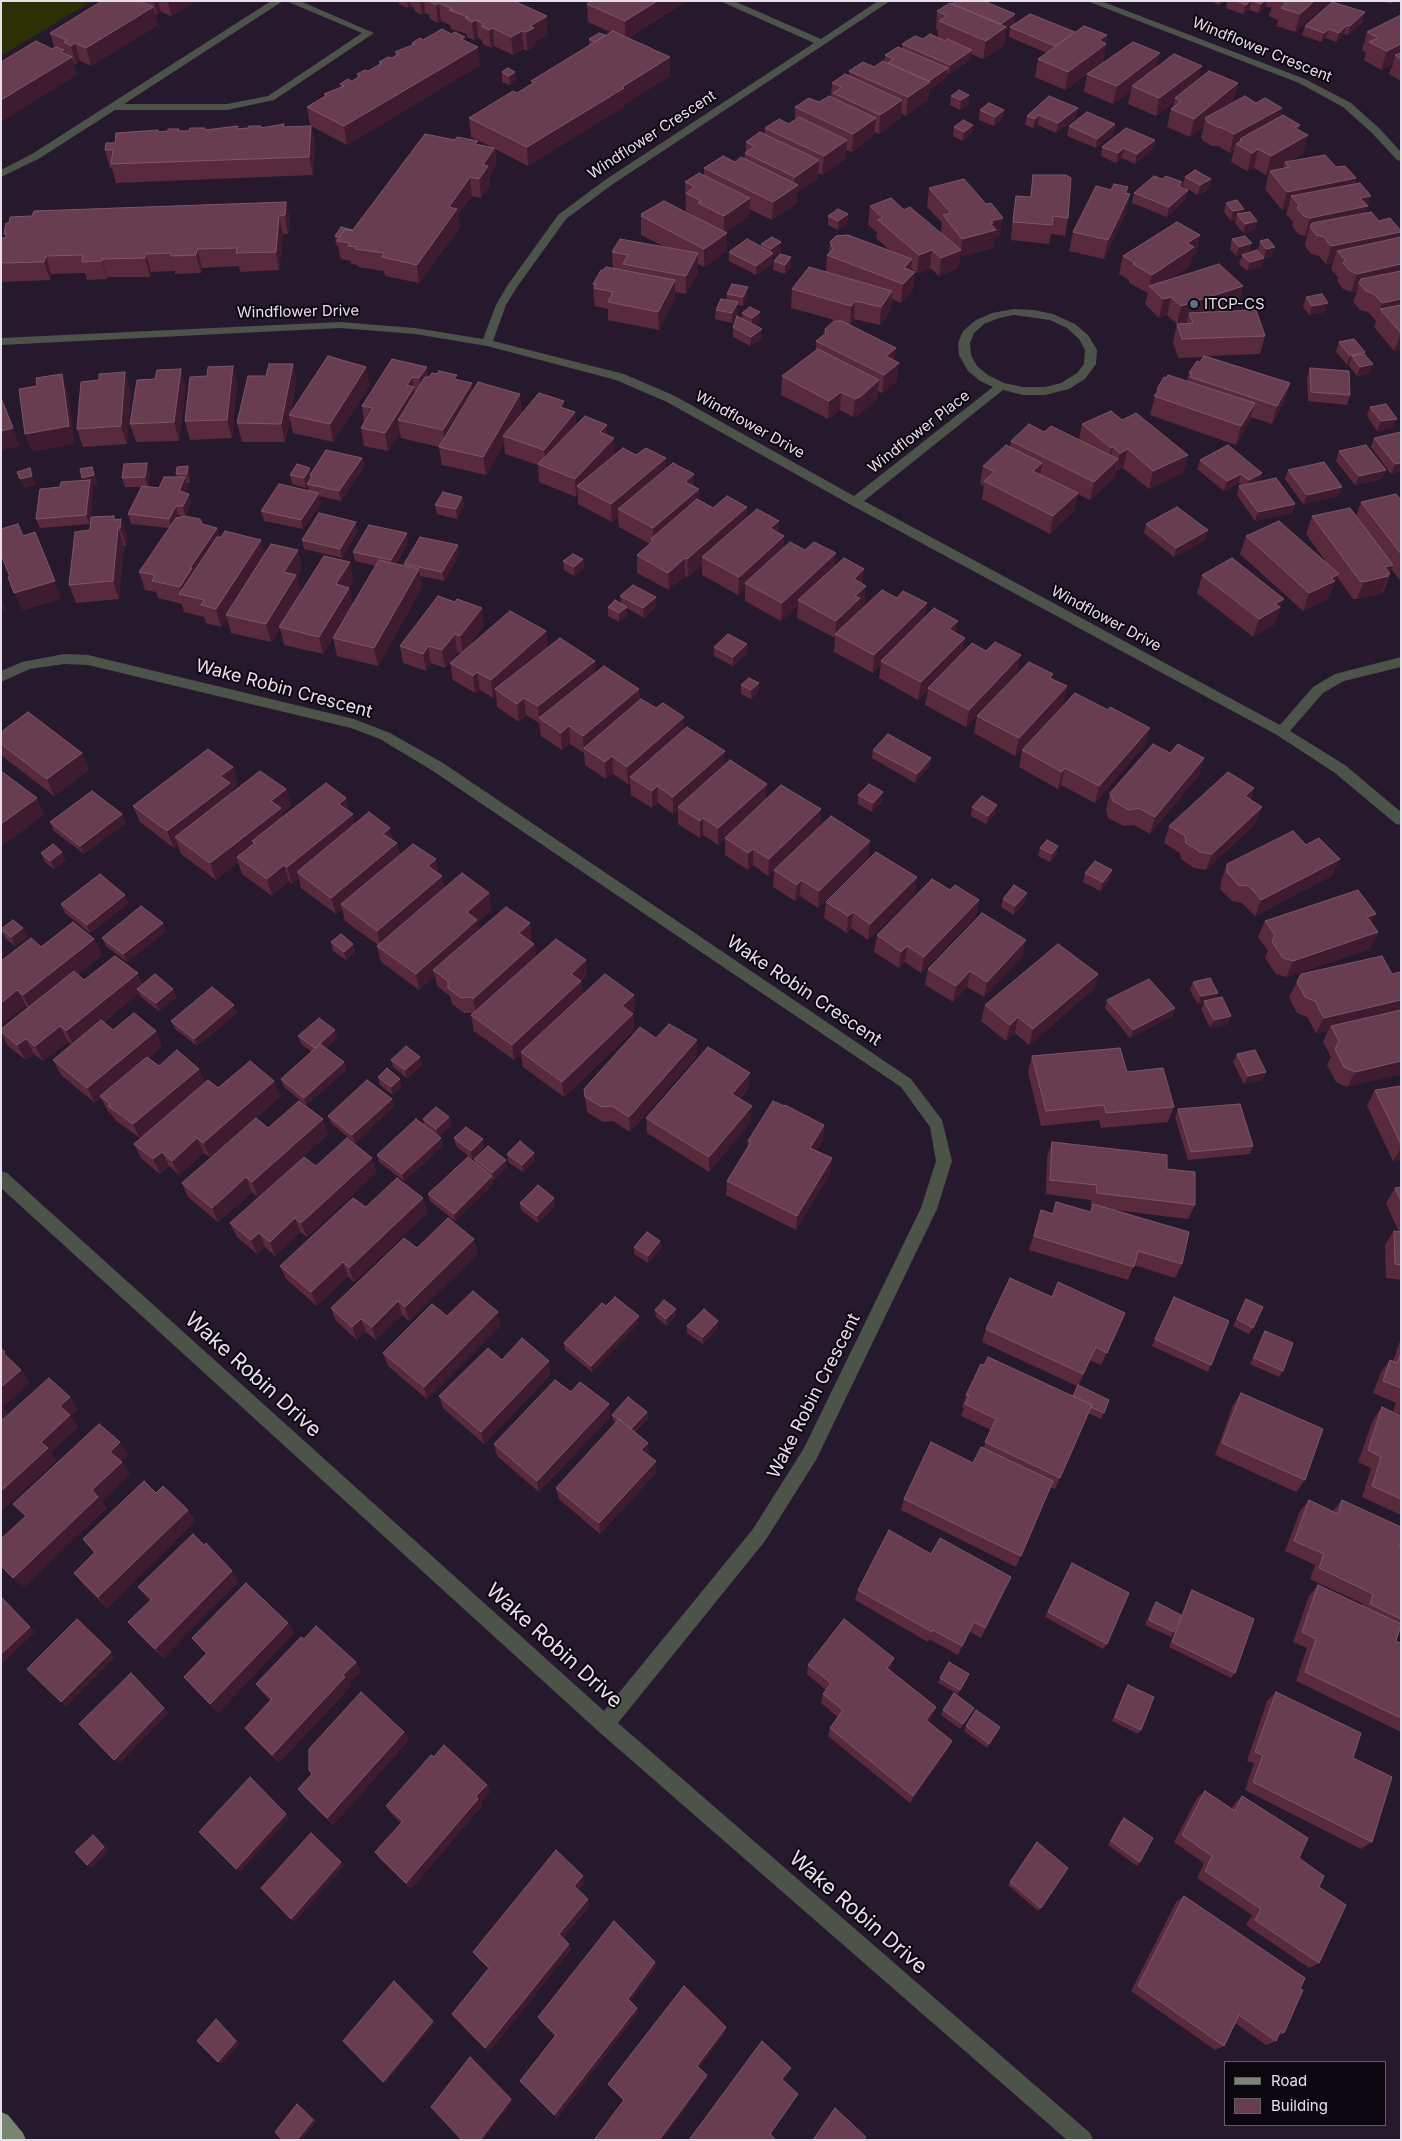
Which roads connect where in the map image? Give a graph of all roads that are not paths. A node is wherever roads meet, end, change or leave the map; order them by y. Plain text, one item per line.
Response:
1 (278, 1) edge
2 (291, 1) edge
3 (725, 1) edge
4 (885, 1) edge
5 (1092, 1) edge
6 (822, 43) junction
7 (112, 106) junction
8 (1401, 158) edge
9 (1, 174) edge
10 (1, 342) edge
11 (487, 342) junction
12 (1001, 386) junction
13 (855, 502) junction
14 (1401, 662) edge
15 (1, 677) edge
16 (1282, 732) junction
17 (1401, 820) edge
18 (1, 1178) edge
19 (605, 1724) junction
20 (1, 2122) edge
21 (16, 2140) edge
22 (1083, 2140) edge

1 - 7 street
2 - 7 street
3 - 6 street
4 - 6 street, Windflower Crescent
5 - 8 street, Windflower Crescent
6 - 11 street, Windflower Crescent
7 - 9 street
10 - 11 street, Windflower Drive
11 - 13 street, Windflower Drive
12 - 12 street, Windflower Place
12 - 13 street, Windflower Place
13 - 16 street, Windflower Drive
14 - 16 street
15 - 19 street, Wake Robin Crescent
16 - 17 street, Windflower Drive
18 - 19 street, Wake Robin Drive
19 - 22 street, Wake Robin Drive
20 - 21 main road

